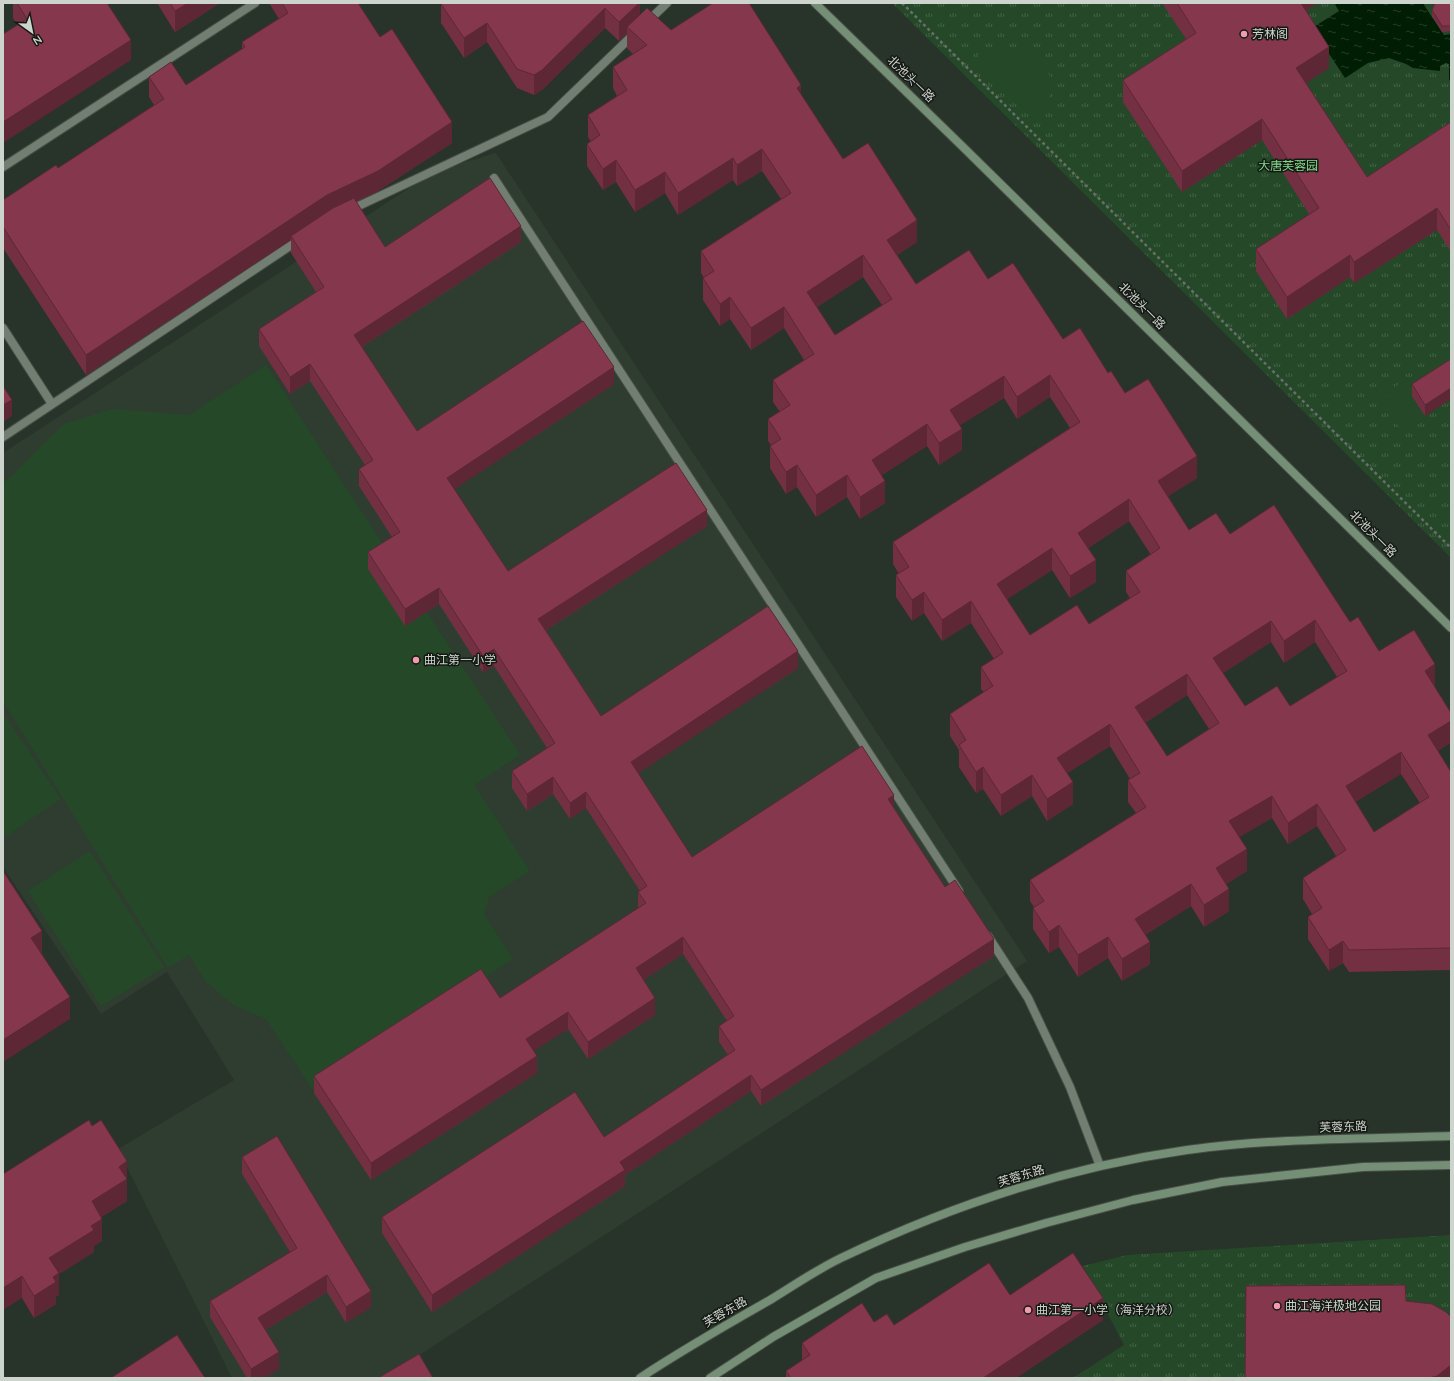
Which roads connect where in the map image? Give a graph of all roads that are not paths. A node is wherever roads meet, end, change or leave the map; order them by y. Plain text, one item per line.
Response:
1 (255, 3) edge
2 (667, 3) edge
3 (815, 3) edge
4 (3, 167) edge
5 (494, 178) dead end
6 (344, 213) edge
7 (304, 238) edge
8 (3, 328) edge
9 (52, 404) junction
10 (3, 437) edge
11 (1451, 628) edge
12 (963, 898) edge
13 (985, 931) edge
14 (1451, 1136) edge
15 (1451, 1165) edge
16 (1100, 1166) junction
17 (640, 1378) edge
18 (710, 1378) edge

1 - 4 street
2 - 6 street
3 - 11 main road, 北池头一路
5 - 12 street
7 - 9 street
8 - 9 street
9 - 10 street
13 - 16 street
14 - 16 main road, 芙蓉东路
15 - 18 main road
16 - 17 main road, 芙蓉东路

